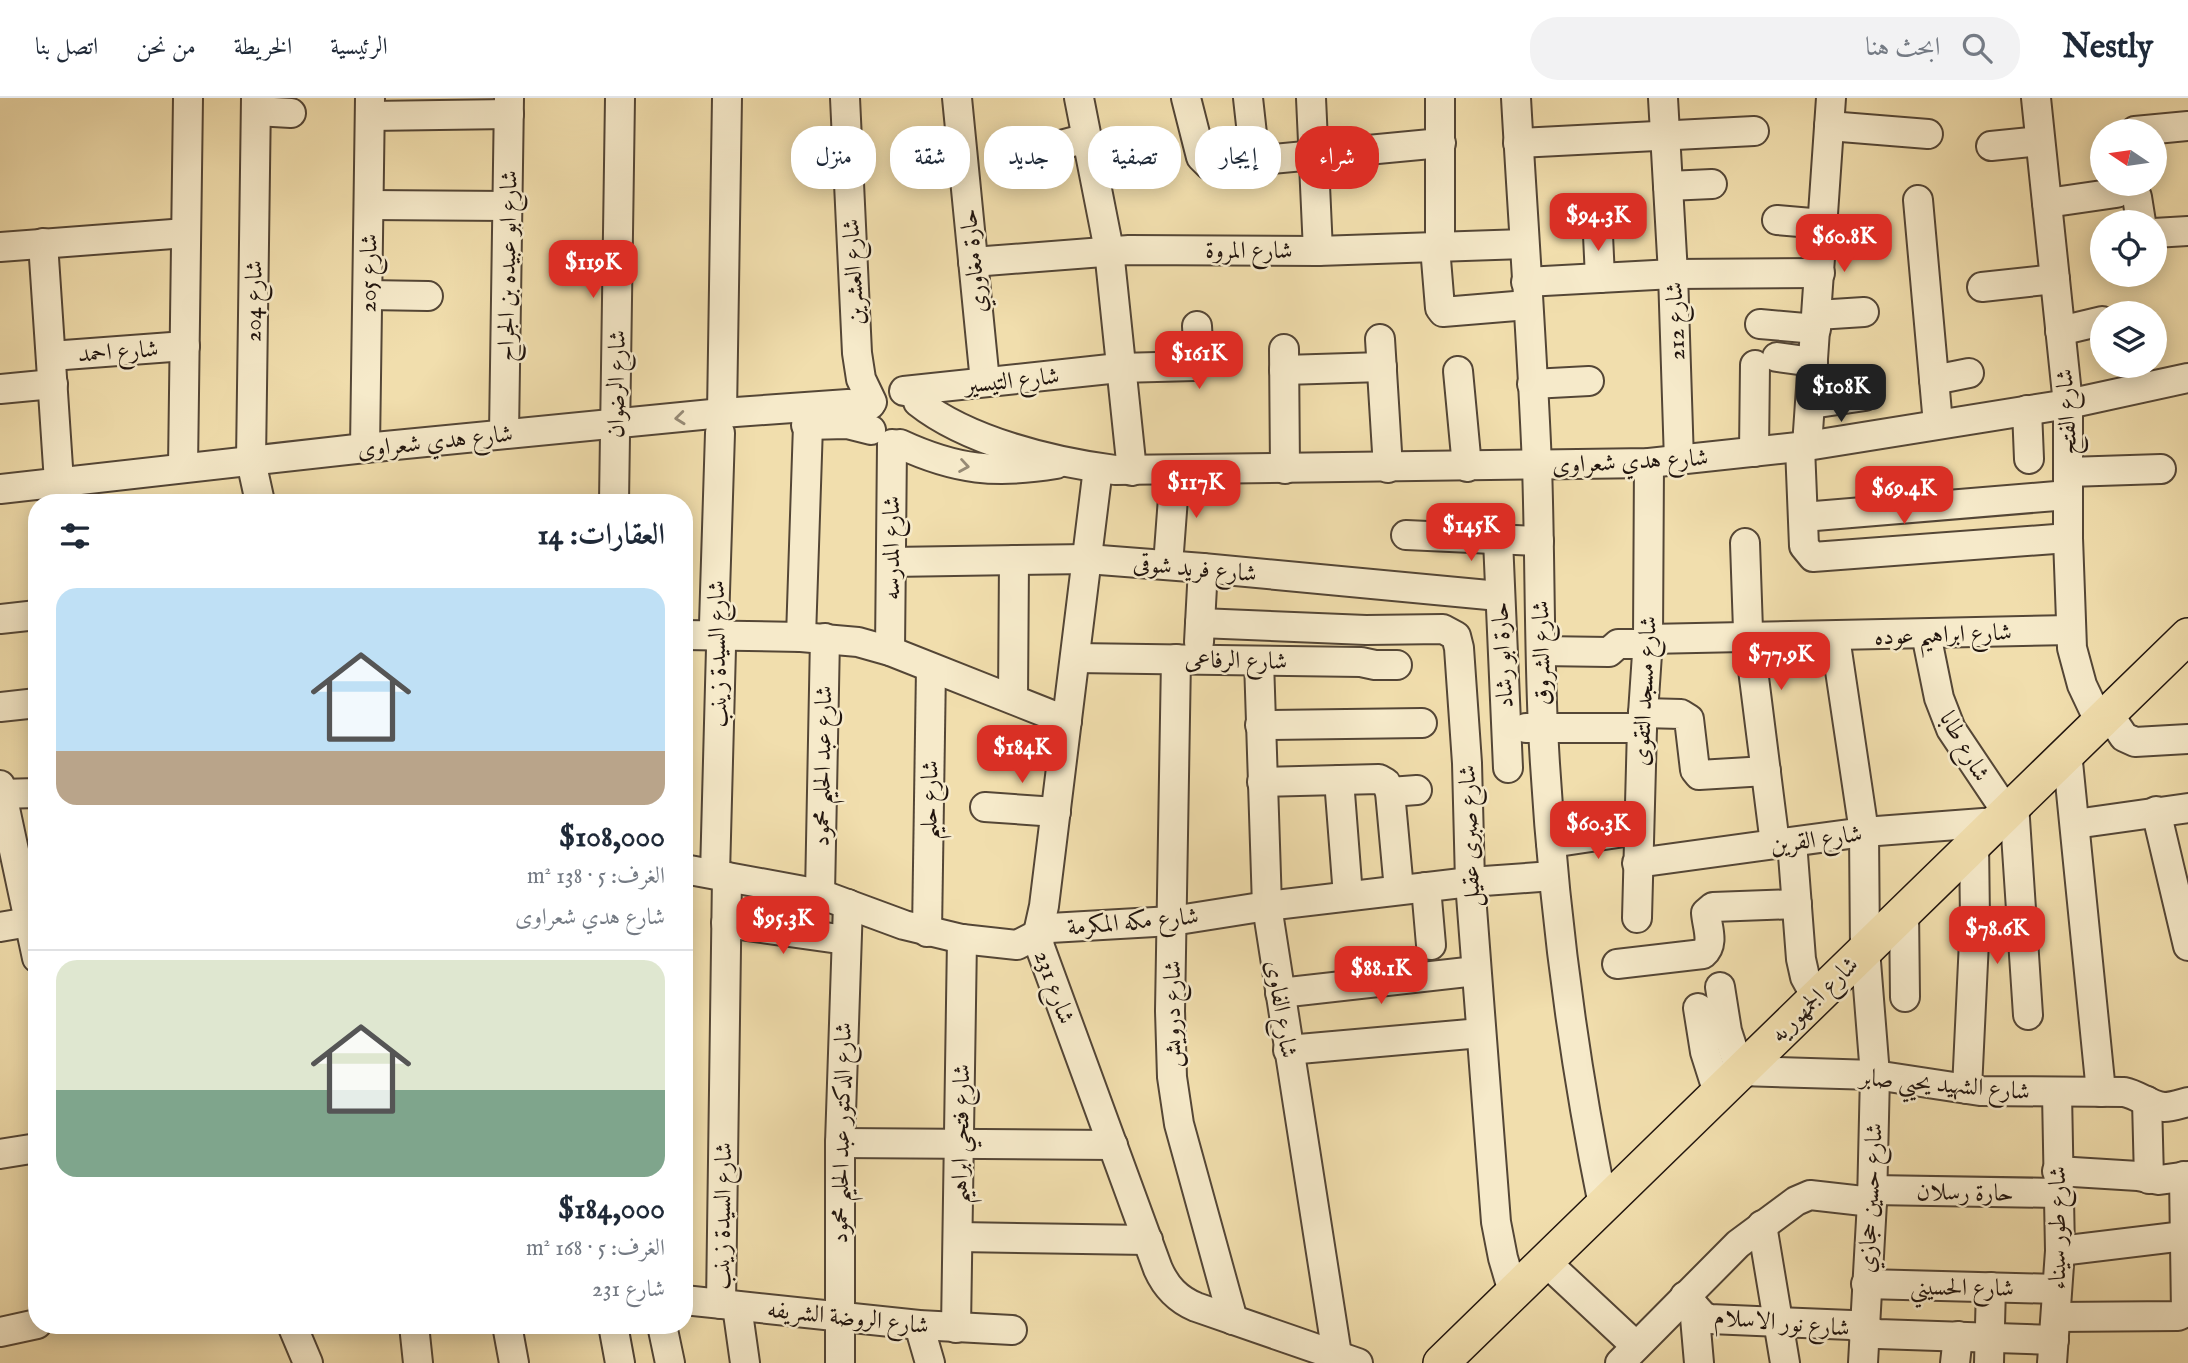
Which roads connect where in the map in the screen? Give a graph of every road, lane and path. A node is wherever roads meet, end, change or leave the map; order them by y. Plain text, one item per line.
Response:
1 (188, 98) edge
2 (620, 98) edge
3 (727, 98) edge
4 (845, 98) edge
5 (863, 98) edge
6 (957, 98) edge
7 (1079, 98) edge
8 (1186, 98) edge
9 (1248, 98) edge
10 (1311, 98) edge
11 (1440, 98) edge
12 (1516, 98) edge
13 (1663, 98) edge
14 (1831, 98) edge
15 (2036, 98) edge
16 (256, 105) edge
17 (509, 106) edge
18 (370, 107) edge
19 (291, 113) dead end
20 (1251, 126) edge
21 (1313, 126) edge
22 (1829, 126) junction
23 (2188, 126) edge
24 (2167, 128) edge
25 (1754, 131) dead end
26 (1195, 133) edge
27 (1928, 134) dead end
28 (1665, 135) junction
29 (1087, 138) junction
30 (1074, 141) edge
31 (2040, 141) junction
32 (1441, 143) junction
33 (1518, 144) junction
34 (1991, 146) dead end
35 (1379, 149) edge
36 (1712, 184) dead end
37 (1668, 186) junction
38 (1316, 189) edge
39 (1918, 200) dead end
40 (2047, 203) junction
41 (2132, 204) edge
42 (369, 205) junction
43 (508, 206) junction
44 (1777, 220) dead end
45 (1823, 225) junction
46 (2188, 231) edge
47 (2167, 232) edge
48 (187, 233) junction
49 (1598, 235) dead end
50 (43, 243) junction
51 (1524, 244) junction
52 (0, 247) edge
53 (1438, 247) junction
54 (1109, 250) junction
55 (1318, 251) junction
56 (973, 262) junction
57 (1819, 273) junction
58 (1673, 274) junction
59 (1600, 278) junction
60 (2055, 279) junction
61 (1982, 286) dead end
62 (1527, 293) junction
63 (368, 295) junction
64 (428, 296) dead end
65 (1864, 312) dead end
66 (1816, 322) junction
67 (1760, 324) dead end
68 (2090, 324) edge
69 (1196, 326) dead end
70 (2060, 331) junction
71 (1380, 339) dead end
72 (185, 346) junction
73 (51, 356) junction
74 (1813, 362) junction
75 (1382, 367) junction
76 (1119, 368) junction
77 (1458, 371) dead end
78 (1969, 373) dead end
79 (2188, 378) edge
80 (1934, 380) junction
81 (1589, 381) dead end
82 (985, 382) junction
83 (53, 384) junction
84 (1532, 384) junction
85 (0, 389) edge
86 (1865, 396) dead end
87 (1811, 404) junction
88 (2068, 404) junction
89 (2027, 410) junction
90 (890, 413) junction
91 (721, 423) junction
92 (1938, 424) junction
93 (808, 425) junction
94 (504, 434) junction
95 (616, 434) junction
96 (1804, 446) junction
97 (365, 447) junction
98 (1754, 452) junction
99 (2029, 459) dead end
100 (1679, 461) junction
101 (1066, 462) junction
102 (1649, 463) junction
103 (1537, 466) junction
104 (183, 467) junction
105 (1467, 467) junction
106 (1098, 468) junction
107 (1388, 468) junction
108 (1285, 469) junction
109 (2161, 469) dead end
110 (1132, 471) junction
111 (1175, 471) junction
112 (255, 480) edge
113 (2068, 483) junction
114 (0, 489) edge
115 (53, 492) edge
116 (614, 494) edge
117 (28, 505) edge
118 (0, 508) edge
119 (1803, 517) junction
120 (1406, 535) dead end
121 (2068, 538) junction
122 (1498, 540) junction
123 (1539, 541) junction
124 (1745, 543) dead end
125 (1087, 559) junction
126 (1014, 560) junction
127 (891, 562) junction
128 (1168, 565) junction
129 (1203, 568) junction
130 (1367, 584) junction
131 (1499, 596) junction
132 (28, 616) edge
133 (0, 619) edge
134 (1200, 623) junction
135 (1366, 630) junction
136 (2070, 630) junction
137 (1926, 634) junction
138 (693, 635) edge
139 (718, 636) junction
140 (2188, 636) edge
141 (1835, 637) junction
142 (813, 638) junction
143 (1749, 638) junction
144 (1648, 641) junction
145 (890, 651) junction
146 (1541, 651) junction
147 (1075, 658) junction
148 (1187, 659) junction
149 (1259, 661) junction
150 (1397, 665) dead end
151 (932, 668) junction
152 (1013, 699) junction
153 (28, 704) edge
154 (0, 707) edge
155 (2104, 717) junction
156 (1067, 721) junction
157 (1643, 721) junction
158 (1422, 723) dead end
159 (1261, 725) junction
160 (1543, 728) junction
161 (1506, 729) junction
162 (2188, 739) edge
163 (2067, 752) junction
164 (1508, 768) dead end
165 (1766, 771) junction
166 (1339, 780) junction
167 (1262, 782) junction
168 (1, 791) edge
169 (28, 792) edge
170 (985, 807) dead end
171 (2188, 808) edge
172 (2156, 811) junction
173 (1056, 812) junction
174 (1997, 820) junction
175 (2075, 824) junction
176 (1638, 830) junction
177 (1864, 832) junction
178 (1551, 843) junction
179 (1783, 843) junction
180 (1637, 863) junction
181 (693, 871) edge
182 (721, 876) junction
183 (1553, 876) junction
184 (1470, 882) junction
185 (28, 883) edge
186 (1412, 889) junction
187 (820, 894) junction
188 (1348, 897) junction
189 (848, 904) junction
190 (1797, 904) junction
191 (1267, 906) junction
192 (1905, 910) junction
193 (1637, 918) dead end
194 (1171, 921) junction
195 (28, 922) edge
196 (726, 923) junction
197 (0, 927) edge
198 (927, 932) junction
199 (1038, 933) junction
200 (962, 939) junction
201 (846, 940) junction
202 (1431, 945) dead end
203 (2188, 946) edge
204 (1865, 949) junction
205 (1618, 964) dead end
206 (1476, 971) junction
207 (1720, 987) dead end
208 (1280, 993) junction
209 (1816, 997) junction
210 (1905, 997) dead end
211 (1698, 1008) dead end
212 (2028, 1015) dead end
213 (1480, 1033) junction
214 (1289, 1050) junction
215 (1875, 1075) junction
216 (1729, 1082) junction
217 (1967, 1089) junction
218 (2101, 1091) junction
219 (2057, 1093) junction
220 (2147, 1101) junction
221 (2188, 1102) edge
222 (840, 1143) junction
223 (959, 1144) junction
224 (1113, 1145) junction
225 (28, 1149) edge
226 (0, 1154) edge
227 (2186, 1176) edge
228 (2149, 1179) junction
229 (2057, 1182) junction
230 (1872, 1196) junction
231 (1603, 1205) junction
232 (1762, 1225) junction
233 (2184, 1236) junction
234 (958, 1237) junction
235 (1148, 1240) junction
236 (2060, 1251) junction
237 (1545, 1261) junction
238 (1866, 1284) junction
239 (1991, 1287) junction
240 (1513, 1292) junction
241 (693, 1301) edge
242 (1690, 1301) junction
243 (729, 1305) junction
244 (2187, 1312) edge
245 (838, 1317) junction
246 (1233, 1320) junction
247 (1778, 1322) junction
248 (919, 1325) junction
249 (28, 1326) edge
250 (2055, 1327) edge
251 (956, 1328) junction
252 (1865, 1329) junction
253 (1012, 1330) dead end
254 (0, 1332) edge
255 (296, 1334) edge
256 (415, 1334) edge
257 (509, 1334) edge
258 (615, 1334) edge
259 (664, 1334) edge
260 (1957, 1350) edge
261 (1989, 1350) edge
262 (1457, 1357) edge
263 (1625, 1358) edge
264 (1347, 1359) edge
265 (308, 1363) edge
266 (418, 1363) edge
267 (514, 1363) edge
268 (620, 1363) edge
269 (670, 1363) edge
270 (745, 1363) edge
271 (840, 1363) edge
272 (930, 1363) edge
273 (1699, 1363) edge
274 (1785, 1363) edge
275 (1863, 1363) edge

1 - 48 street
2 - 95 street, شارع الرضوان
3 - 91 street, شارع السيدة زينب
4 - 90 street, شارع العشرين
5 - 90 street, شارع العشرين
6 - 56 street, حارة مغاوري
7 - 29 street
8 - 26 street
9 - 20 street
10 - 21 street
11 - 32 street
12 - 33 street, شارع الشروق
13 - 28 street, شارع 212
14 - 22 street
15 - 31 street, شارع الفتح
16 - 19 street
16 - 112 street, شارع 204
17 - 18 street
17 - 43 street, شارع ابو عبيده بن الجراح
18 - 42 street, شارع 205
22 - 27 street
22 - 45 street
23 - 24 street
25 - 28 street
28 - 33 street
28 - 37 street, شارع 212
29 - 30 street
29 - 54 street
31 - 34 street
31 - 40 street, شارع الفتح
32 - 35 street
32 - 53 street
33 - 51 street, شارع الشروق
36 - 37 street
37 - 58 street, شارع 212
38 - 55 street
39 - 80 street
40 - 41 street
40 - 60 street, شارع الفتح
42 - 43 street
42 - 63 street, شارع 205
43 - 94 street, شارع ابو عبيده بن الجراح
44 - 45 street
45 - 57 street
46 - 47 street
48 - 50 street
48 - 72 street
49 - 59 street
50 - 52 street
50 - 73 street
51 - 53 street, شارع المروة
51 - 62 street, شارع الشروق
53 - 55 street, شارع المروة
53 - 62 street
54 - 55 street, شارع المروة
54 - 56 street, شارع المروة
54 - 76 street
56 - 82 street, حارة مغاوري
57 - 58 street
57 - 66 street
58 - 59 street
58 - 100 street, شارع 212
59 - 62 street
60 - 61 street
60 - 70 street, شارع الفتح
62 - 84 street, شارع الشروق
63 - 64 street
63 - 97 street, شارع 205
65 - 66 street
66 - 67 street
66 - 74 street
68 - 70 street
69 - 76 street, شارع التيسير
70 - 88 street, شارع الفتح
71 - 75 street
72 - 73 street, شارع احمد
72 - 104 street
73 - 83 street
74 - 87 street
74 - 98 street
75 - 107 street
75 - 108 street
76 - 82 street, شارع التيسير
76 - 110 street
77 - 105 street
78 - 80 street
79 - 88 street, شارع هدي شعراوى
80 - 92 street
81 - 84 street
82 - 90 street, شارع التيسير
83 - 85 street
83 - 115 street
84 - 103 street, شارع الشروق
86 - 87 street
87 - 96 street
88 - 89 street, شارع هدي شعراوى
88 - 113 street, شارع الفتح
89 - 92 street, شارع هدي شعراوى
89 - 99 street
90 - 91 street, شارع هدي شعراوى
90 - 93 street, شارع هدي شعراوى
90 - 101 street, شارع هدي شعراوى
90 -> 101 street, شارع هدي شعراوى
90 - 127 street, شارع المدرسه
91 - 93 street, شارع هدي شعراوى
91 - 95 street, شارع هدي شعراوى
91 - 139 street, شارع السيدة زينب
92 - 96 street, شارع هدي شعراوى
93 - 142 street, شارع عبد الحليم محمود
94 - 95 street, شارع هدي شعراوى
94 - 97 street, شارع هدي شعراوى
95 - 112 street, شارع هدي شعراوى
95 - 116 street, شارع الرضوان
96 - 98 street, شارع هدي شعراوى
96 - 119 street
97 - 112 street, شارع هدي شعراوى
98 - 100 street, شارع هدي شعراوى
100 - 102 street, شارع هدي شعراوى
101 - 106 street, شارع هدي شعراوى
102 - 103 street, شارع هدي شعراوى
102 - 144 street, شارع مسجد التقوى
103 - 105 street, شارع هدي شعراوى
103 - 123 street, شارع الشروق
104 - 112 street, شارع هدي شعراوى
104 - 115 street, شارع هدي شعراوى
105 - 107 street, شارع هدي شعراوى
106 - 110 street, شارع هدي شعراوى
106 - 125 street, شارع 231
107 - 108 street, شارع هدي شعراوى
108 - 111 street, شارع هدي شعراوى
109 - 113 street
110 - 111 street, شارع هدي شعراوى
111 - 128 street
112 - 115 street, شارع هدي شعراوى
113 - 119 street
113 - 121 street, شارع الفتح
114 - 115 street, شارع هدي شعراوى
117 - 118 street
119 - 121 street
120 - 122 street
121 - 136 street, شارع الفتح
122 - 123 street
122 - 131 street, حارة ابو رشاد
123 - 146 street, شارع الشروق
124 - 143 street
125 - 126 street, شارع فريد شوقى
125 - 128 street, شارع فريد شوقى
125 - 147 street, شارع 231
126 - 127 street, شارع فريد شوقى
126 - 152 street
127 - 145 street, شارع المدرسه
128 - 129 street, شارع فريد شوقى
129 - 130 street, شارع فريد شوقى
129 - 134 street, شارع درويش
130 - 131 street, شارع فريد شوقى
130 - 135 street
131 - 161 street, حارة ابو رشاد
132 - 133 street
134 - 135 street, شارع صبرى عقيل
134 - 148 street, شارع درويش
135 - 184 street, شارع صبرى عقيل
136 - 137 street, شارع ابراهيم عوده
136 - 155 street, شارع الفتح
137 - 141 street, شارع ابراهيم عوده
137 - 174 street, شارع طابا
138 - 139 street
139 - 142 street
139 - 182 street, شارع السيدة زينب
140 - 155 main road, شارع الجمهوريه
141 - 143 street, شارع ابراهيم عوده
141 - 177 street, شارع حسين حجازي
142 - 145 street
142 - 187 street, شارع عبد الحليم محمود
143 - 144 street, شارع ابراهيم عوده
143 - 165 street
144 - 146 street, شارع ابراهيم عوده
144 - 157 street, شارع مسجد التقوى
145 - 151 street
146 - 160 street, شارع الشروق
147 - 148 street, شارع الرفاعى
147 - 156 street, شارع 231
148 - 149 street, شارع الرفاعى
148 - 194 street, شارع درويش
149 - 150 street, شارع الرفاعى
149 - 159 street, شارع الفاوى
151 - 152 street
151 - 198 street, شارع حليم
152 - 156 street
153 - 154 street
155 - 162 street, شارع الفتح
155 - 163 main road, شارع الجمهوريه
156 - 173 street, شارع 231
157 - 160 street, حارة ابو رشاد
157 - 165 street, حارة ابو رشاد
157 - 176 street, شارع مسجد التقوى
158 - 159 street
159 - 167 street, شارع الفاوى
160 - 161 street, حارة ابو رشاد
160 - 178 street, شارع الشروق
161 - 164 street, حارة ابو رشاد
163 - 174 main road, شارع الجمهوريه
163 - 175 street
165 - 179 street
166 - 167 street
166 - 186 street
166 - 188 street
167 - 191 street, شارع الفاوى
168 - 169 street
168 - 185 street
170 - 173 street
171 - 172 street
172 - 175 street
172 - 203 street
173 - 199 street, شارع 231
174 - 177 street, شارع القرين
174 - 192 main road, شارع الجمهوريه
174 - 212 street
174 - 217 street
175 - 218 street
176 - 178 street
176 - 180 street, شارع مسجد التقوى
177 - 179 street, شارع القرين
177 - 204 street, شارع حسين حجازي
178 - 183 street, شارع الشروق
179 - 180 street, شارع القرين
179 - 190 street
180 - 193 street, شارع مسجد التقوى
181 - 182 street, شارع مكه المكرمة
182 - 187 street, شارع مكه المكرمة
182 - 196 street, شارع السيدة زينب
183 - 184 street, شارع مكه المكرمة
183 - 231 street, شارع الشروق
184 - 186 street, شارع مكه المكرمة
184 - 206 street, شارع صبرى عقيل
186 - 188 street, شارع مكه المكرمة
186 - 202 street
187 - 189 street, شارع مكه المكرمة
188 - 191 street, شارع مكه المكرمة
189 - 198 street, شارع مكه المكرمة
189 - 201 street, شارع الدكتور عبد الحليم محمود
190 - 205 street
190 - 209 street
191 - 194 street, شارع مكه المكرمة
191 - 208 street, شارع الفاوى
192 - 204 main road, شارع الجمهوريه
192 - 210 street
194 - 199 street, شارع مكه المكرمة
194 - 246 street, شارع درويش
195 - 197 street
196 - 201 street
196 - 243 street, شارع السيدة زينب
198 - 200 street, شارع مكه المكرمة
199 - 200 street, شارع مكه المكرمة
199 - 224 street, شارع 231
200 - 223 street, شارع فتحي ابراهيم
201 - 222 street, شارع الدكتور عبد الحليم محمود
204 - 209 main road, شارع الجمهوريه
204 - 215 street, شارع حسين حجازي
206 - 208 street
206 - 213 street, شارع صبرى عقيل
207 - 216 street
208 - 214 street, شارع الفاوى
209 - 216 main road, شارع الجمهوريه
211 - 216 street
213 - 214 street
213 - 240 street, شارع صبرى عقيل
214 - 264 street, شارع الفاوى
215 - 216 street, شارع الشهيد يحيي صابر
215 - 217 street, شارع الشهيد يحيي صابر
215 - 230 street, شارع حسين حجازي
216 - 231 main road, شارع الجمهوريه
217 - 219 street, شارع الشهيد يحيي صابر
218 - 219 street, شارع الشهيد يحيي صابر
218 - 220 street, شارع الشهيد يحيي صابر
219 - 229 street, شارع طور سيناء
220 - 221 street, شارع الشهيد يحيي صابر
220 - 228 street
222 - 223 street
222 - 245 street, شارع الدكتور عبد الحليم محمود
223 - 224 street
223 - 234 street, شارع فتحي ابراهيم
224 - 235 street, شارع 231
225 - 226 street
227 - 228 street, حارة رسلان
227 - 233 street
228 - 229 street, حارة رسلان
229 - 230 street, حارة رسلان
229 - 236 street, شارع طور سيناء
230 - 232 street, حارة رسلان
230 - 238 street, شارع حسين حجازي
231 - 237 main road, شارع الجمهوريه
232 - 242 street, حارة رسلان
232 - 247 street
233 - 236 street
233 - 244 street
234 - 235 street
234 - 251 street, شارع فتحي ابراهيم
235 - 246 street, شارع 231
236 - 250 street, شارع طور سيناء
237 - 240 main road, شارع الجمهوريه
237 - 263 street
238 - 239 street, شارع الحسيني
238 - 252 street, شارع حسين حجازي
239 - 250 street, شارع الحسيني
239 - 261 street
240 - 262 main road, شارع الجمهوريه
241 - 243 street, شارع الروضة الشريفه
242 - 247 street, شارع نور الاسلام
242 - 263 street, حارة رسلان
242 - 273 street
243 - 245 street, شارع الروضة الشريفه
243 - 270 street, شارع السيدة زينب
244 - 250 street, شارع نور الاسلام
245 - 248 street, شارع الروضة الشريفه
245 - 271 street, شارع الدكتور عبد الحليم محمود
246 - 264 street, شارع 231
247 - 252 street, شارع نور الاسلام
247 - 274 street
248 - 251 street, شارع الروضة الشريفه
248 - 272 street
249 - 254 street
250 - 261 street, شارع نور الاسلام
251 - 253 street, شارع الروضة الشريفه
252 - 260 street, شارع نور الاسلام
252 - 275 street, شارع حسين حجازي
255 - 265 street
256 - 266 street
257 - 267 street
258 - 268 street
259 - 269 street
260 - 261 street, شارع نور الاسلام

